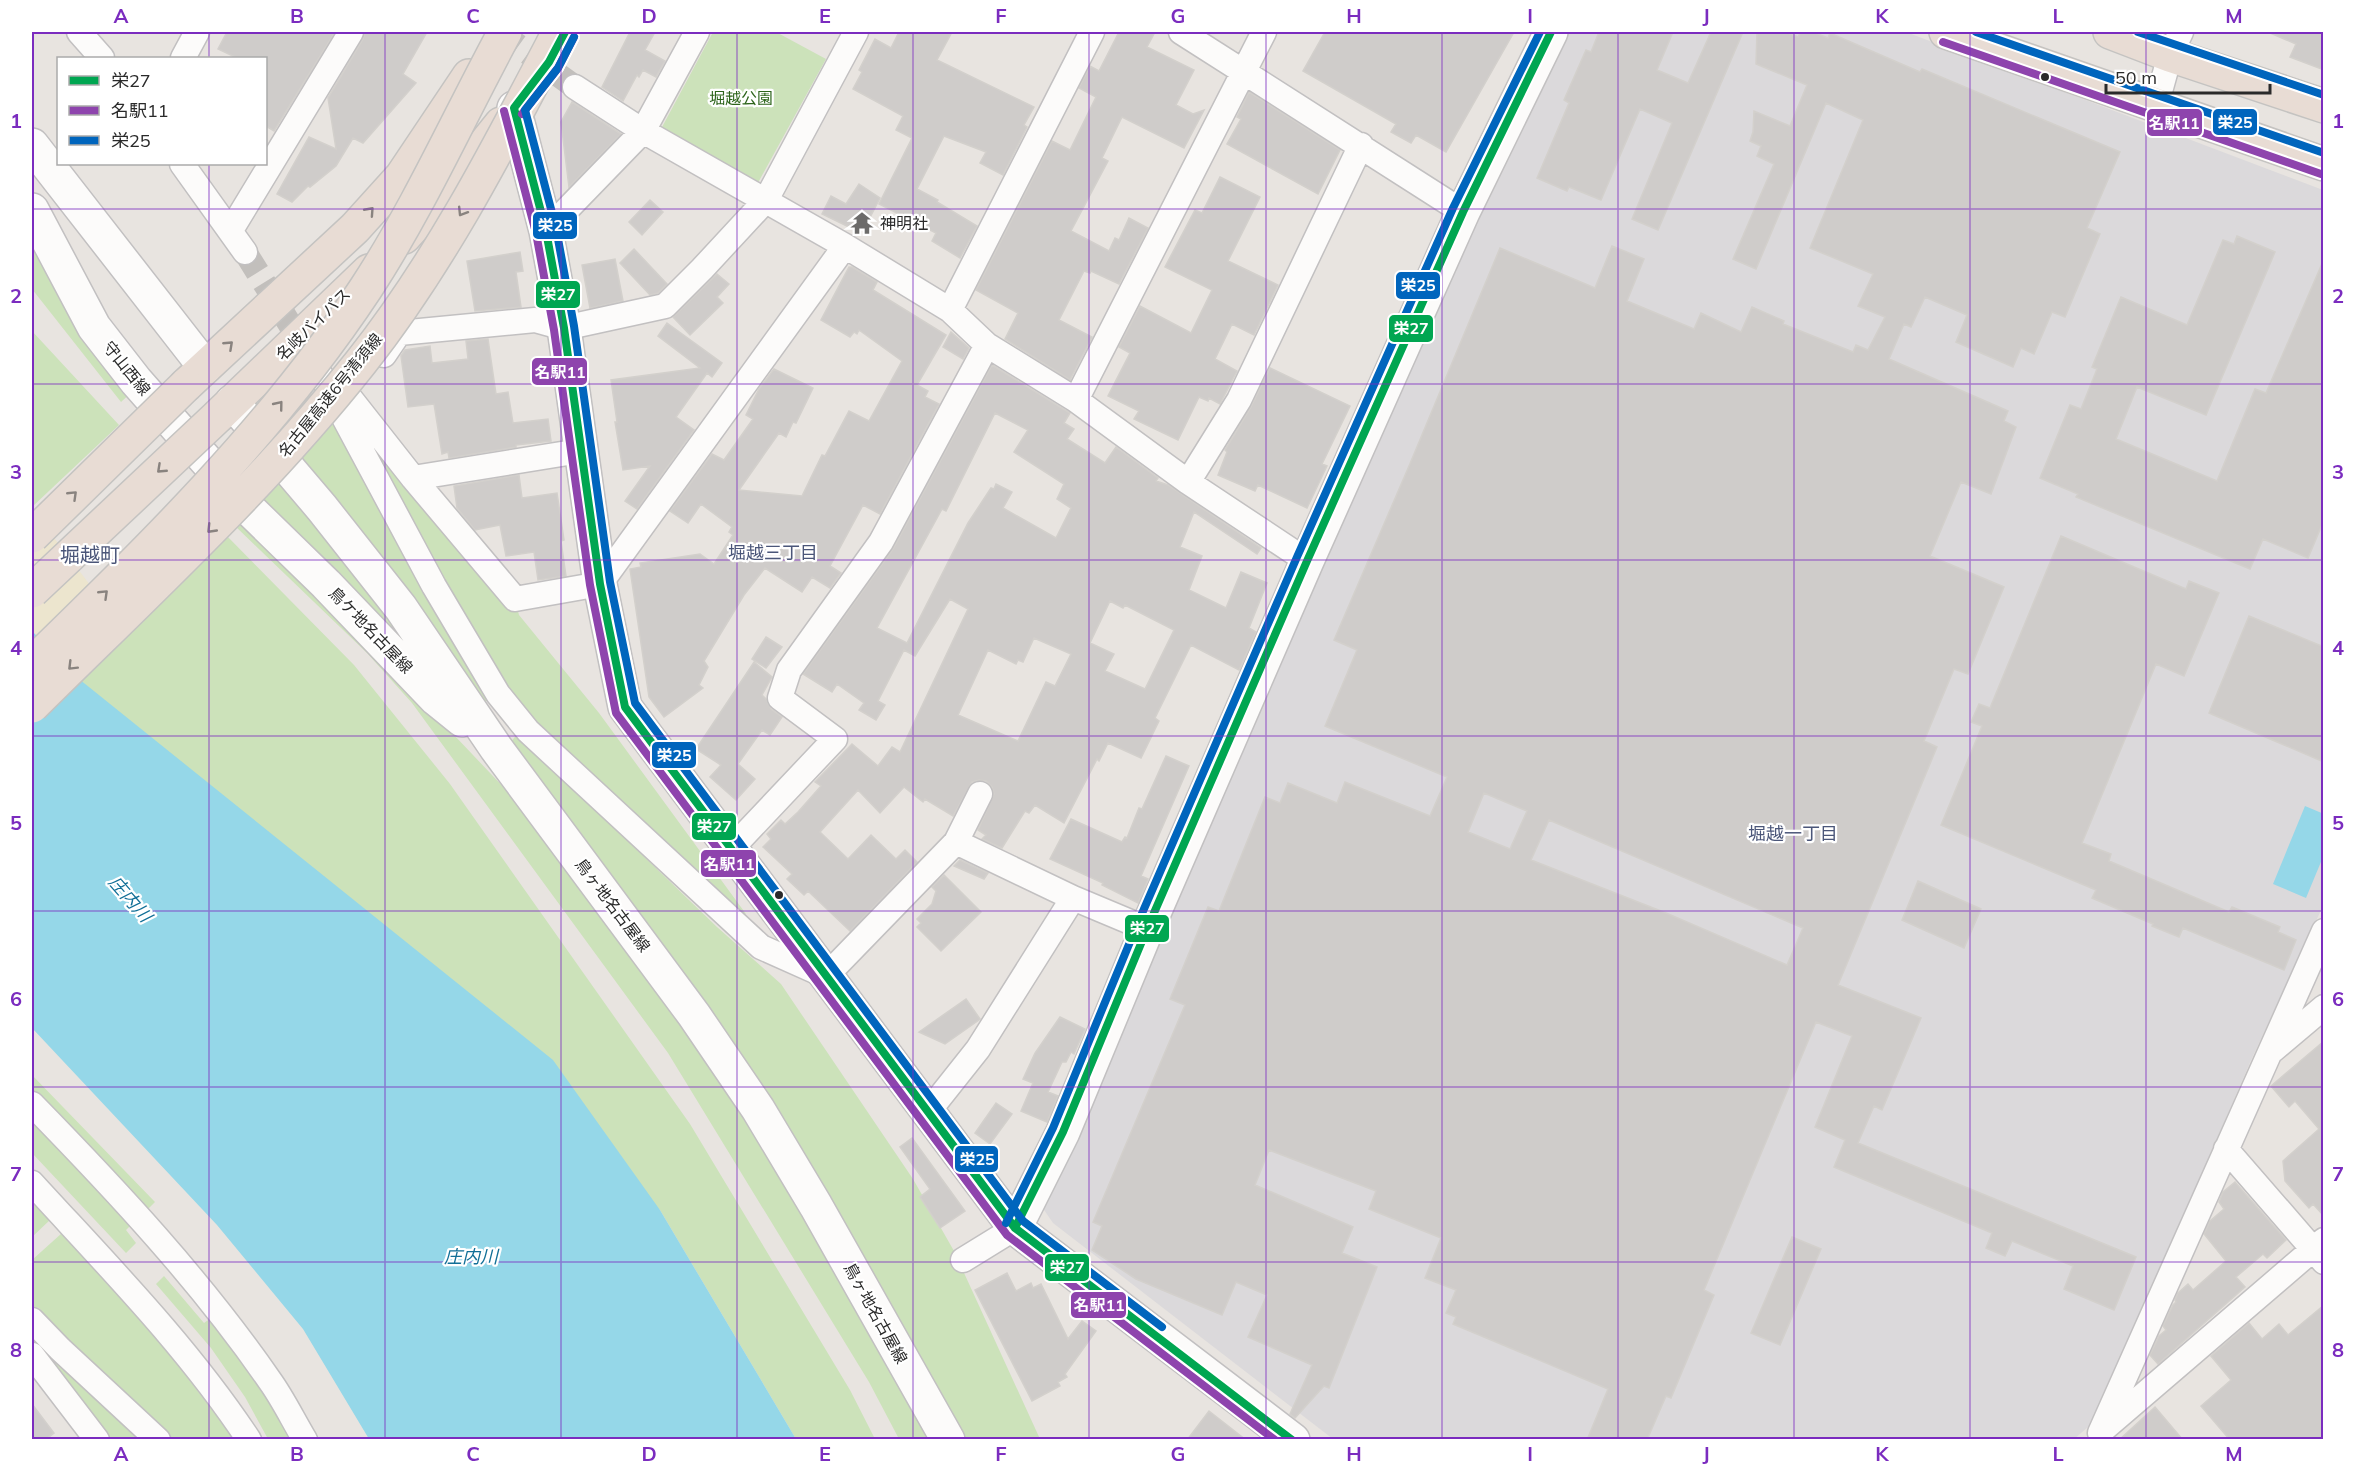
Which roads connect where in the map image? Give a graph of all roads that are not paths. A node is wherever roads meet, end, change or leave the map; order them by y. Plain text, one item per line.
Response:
1 (79, 32) edge
2 (197, 32) edge
3 (351, 32) edge
4 (494, 32) edge
5 (505, 32) edge
6 (560, 32) edge
7 (565, 32) edge
8 (697, 32) edge
9 (856, 32) edge
10 (1092, 32) edge
11 (1182, 32) edge
12 (1264, 32) edge
13 (1551, 32) edge
14 (1946, 32) edge
15 (2110, 32) edge
16 (2175, 43) edge
17 (101, 57) edge
18 (184, 57) edge
19 (1244, 72) junction
20 (575, 87) tunnel mouth
21 (2156, 106) junction
22 (2324, 106) edge
23 (514, 108) junction
24 (643, 131) junction
25 (32, 145) edge
26 (1361, 145) junction
27 (2324, 164) edge
28 (183, 165) edge
29 (766, 200) junction
30 (32, 210) edge
31 (1462, 212) junction
32 (231, 230) junction
33 (546, 231) junction
34 (844, 246) junction
35 (245, 252) tunnel mouth
36 (950, 310) junction
37 (564, 328) junction
38 (987, 345) junction
39 (307, 352) tunnel mouth
40 (196, 376) junction
41 (342, 399) junction
42 (1076, 400) junction
43 (225, 408) junction
44 (580, 451) junction
45 (413, 478) junction
46 (1188, 482) junction
47 (248, 508) joint
48 (32, 536) edge
49 (1307, 561) junction
50 (600, 584) junction
51 (32, 591) edge
52 (32, 664) edge
53 (498, 694) junction
54 (32, 706) edge
55 (470, 711) junction
56 (496, 748) junction
57 (980, 794) dead end
58 (956, 842) junction
59 (731, 849) junction
60 (1072, 898) junction
61 (1146, 929) junction
62 (2324, 931) edge
63 (826, 976) junction
64 (2324, 1006) edge
65 (2268, 1054) junction
66 (32, 1104) edge
67 (928, 1112) junction
68 (2226, 1149) junction
69 (32, 1183) edge
70 (1015, 1228) junction
71 (2320, 1250) edge
72 (963, 1260) dead end
73 (32, 1320) edge
74 (32, 1355) edge
75 (2096, 1436) edge
76 (97, 1440) edge
77 (158, 1440) edge
78 (249, 1440) edge
79 (305, 1440) edge
80 (948, 1440) edge
81 (1293, 1440) edge

1 - 17 street
2 - 18 street
3 - 32 street
40 -> 4 highway
52 -> 5 highway, 名古屋高速6号清須線, bridge
6 -> 54 highway, 名古屋高速6号清須線, bridge
7 - 23 highway, 名岐バイパス
8 - 24 street
9 - 29 street
10 - 36 street
11 - 19 street
12 - 19 street
13 - 31 street
14 - 21 highway
15 - 16 highway
16 - 21 street
16 - 22 highway
19 - 26 street
19 - 42 street
20 - 24 street
21 - 27 highway
23 - 33 street
23 - 43 highway, 名岐バイパス
24 - 29 street
24 - 33 street
25 - 40 street
26 - 31 street
26 - 46 street
28 - 32 street
29 - 34 street
29 - 37 street
30 - 47 street, 守山西線
31 - 49 street
32 - 35 street
33 - 37 street
34 - 36 street
34 - 50 street
36 - 38 street
37 - 41 street
37 - 44 street
38 - 42 street
38 - 59 street
39 - 41 street
48 -> 40 highway, bridge
41 - 45 street
41 - 53 street
42 - 46 street
43 -> 51 highway, 名岐バイパス, bridge
43 - 55 street, 鳥ヶ地名古屋線
44 - 45 street
44 - 50 street
45 - 50 street
46 - 49 street
47 - 56 street, 鳥ケ地名古屋線
49 - 61 street
50 - 59 street
53 - 55 street
53 - 63 street
55 - 56 street, 鳥ヶ地名古屋線
56 - 80 street, 鳥ヶ地名古屋線
57 - 58 street
58 - 60 street
58 - 63 street
59 - 63 street
60 - 61 street
60 - 67 street
61 - 70 street
62 - 65 street
63 - 67 street
64 - 65 street
65 - 68 street
66 - 79 street
67 - 70 street
68 - 71 street
68 - 75 street
69 - 78 street
70 - 72 street
70 - 81 street
71 - 75 street
73 - 77 street
74 - 76 street

